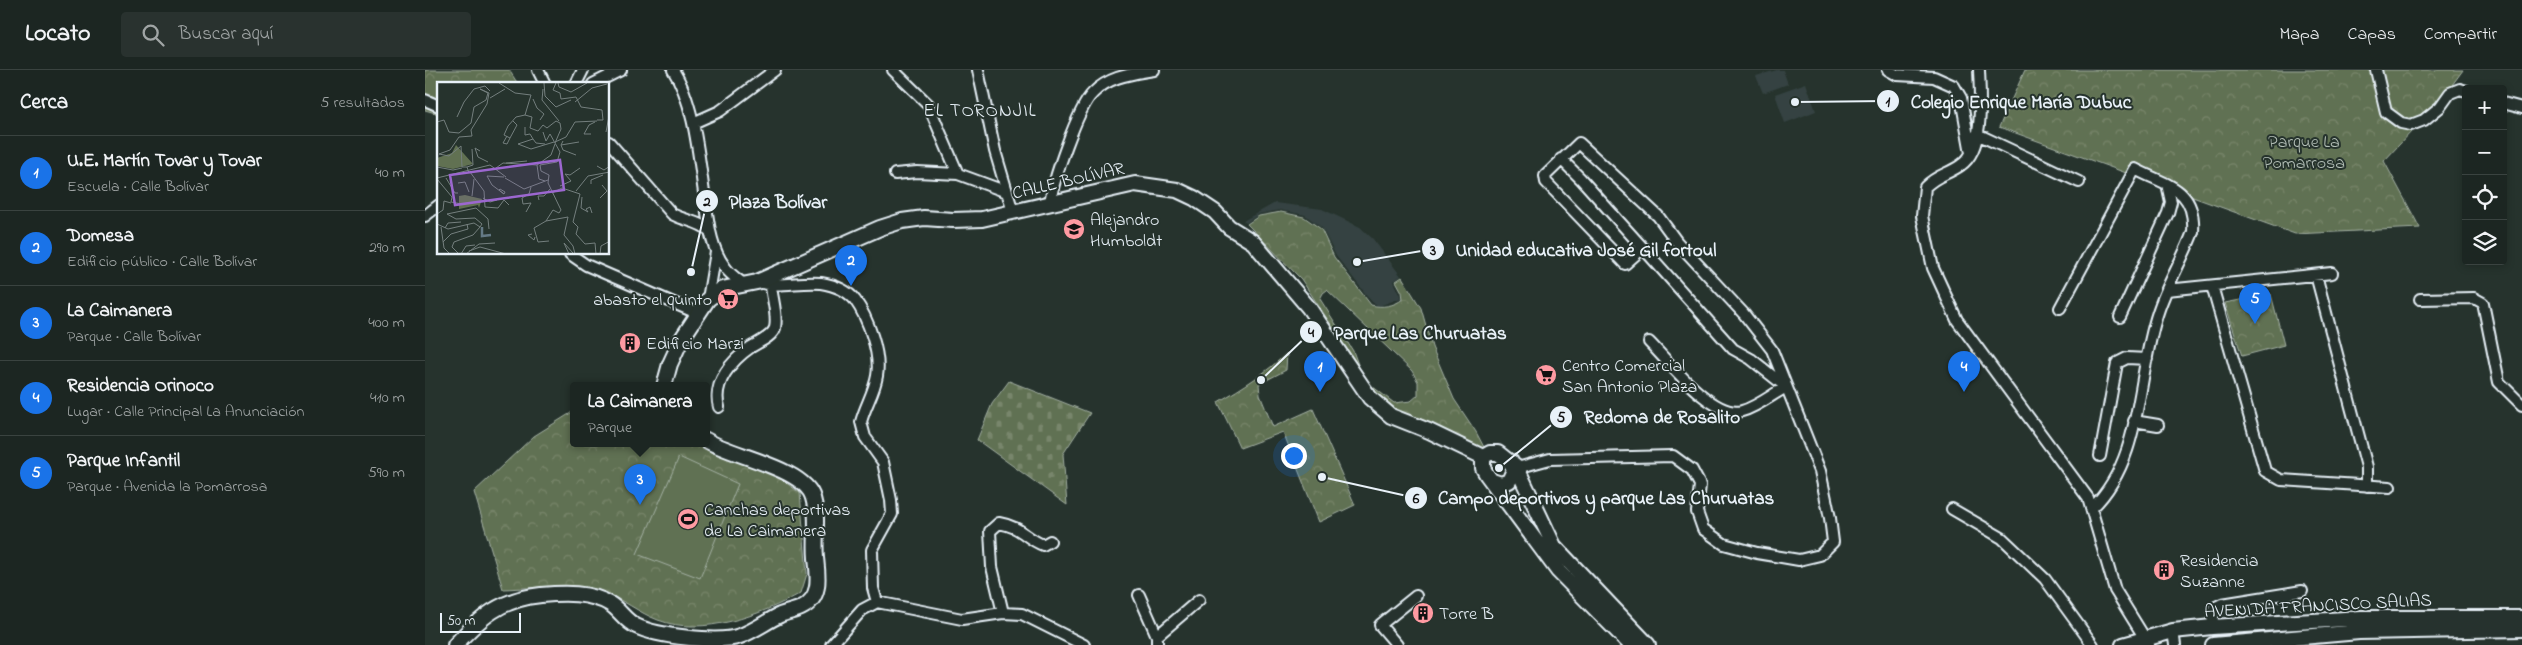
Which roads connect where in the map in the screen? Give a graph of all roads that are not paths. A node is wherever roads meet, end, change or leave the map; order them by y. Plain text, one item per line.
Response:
1 (538, 70) edge
2 (583, 70) edge
3 (621, 70) edge
4 (673, 70) edge
5 (775, 70) edge
6 (893, 70) edge
7 (978, 70) edge
8 (1154, 70) edge
9 (1888, 70) edge
10 (1979, 70) edge
11 (2376, 70) edge
12 (544, 82) edge
13 (576, 82) edge
14 (597, 82) edge
15 (2462, 90) edge
16 (425, 100) edge
17 (2507, 103) edge
18 (437, 105) edge
19 (2522, 108) edge
20 (693, 123) junction
21 (1977, 134) junction
22 (610, 143) edge
23 (1971, 154) junction
24 (1561, 159) junction
25 (895, 174) dead end
26 (959, 174) junction
27 (2079, 182) dead end
28 (2167, 184) junction
29 (1007, 192) junction
30 (1051, 204) junction
31 (437, 207) edge
32 (1013, 212) junction
33 (425, 216) edge
34 (709, 231) junction
35 (1643, 248) junction
36 (716, 251) junction
37 (572, 255) edge
38 (2332, 273) dead end
39 (2316, 275) junction
40 (757, 284) junction
41 (2212, 286) junction
42 (2167, 290) junction
43 (708, 299) junction
44 (2420, 300) dead end
45 (2060, 308) dead end
46 (699, 314) junction
47 (2120, 317) dead end
48 (1649, 342) dead end
49 (2147, 359) junction
50 (665, 382) edge
51 (1787, 387) junction
52 (2522, 405) edge
53 (719, 407) dead end
54 (2134, 421) junction
55 (2157, 425) dead end
56 (710, 442) edge
57 (2100, 456) dead end
58 (1483, 457) junction
59 (1514, 465) junction
60 (1492, 481) junction
61 (2367, 486) junction
62 (2390, 488) dead end
63 (2092, 508) junction
64 (1952, 509) dead end
65 (1050, 541) dead end
66 (2302, 591) dead end
67 (1139, 594) dead end
68 (1416, 596) dead end
69 (1199, 600) dead end
70 (877, 602) junction
71 (1003, 613) junction
72 (2520, 623) edge
73 (2211, 627) junction
74 (2174, 638) edge
75 (1157, 641) edge
76 (2147, 642) edge
77 (455, 645) edge
78 (831, 645) edge
79 (1084, 645) edge
80 (1397, 645) edge
81 (1631, 645) edge
82 (1648, 645) edge
83 (2093, 645) edge
84 (2123, 645) edge
85 (2213, 645) edge

1 - 12 street
2 - 13 street
3 - 14 street
4 - 20 street
5 - 20 street
6 - 26 street
7 - 29 street
8 - 30 street
9 - 23 street
10 - 21 street
11 - 15 street
16 - 18 street
17 - 19 street
20 - 34 street
21 - 23 street
21 - 27 street
22 - 34 street
23 - 63 street
24 - 35 street
24 - 35 street
24 - 51 street
25 - 26 street
26 - 29 street
28 - 42 street
28 - 45 street
28 - 47 street
29 - 32 street
30 - 32 street, CALLE BOLÍVAR
30 - 58 street, CALLE BOLÍVAR
31 - 33 street
32 - 40 street, CALLE BOLÍVAR
34 - 36 street
35 - 51 street
36 - 40 street
36 - 43 street
37 - 46 street
38 - 39 street
39 - 41 street
39 - 61 street
40 - 43 street, CALLE BOLÍVAR
40 - 53 street
40 - 70 street
41 - 42 street
41 - 61 street
42 - 49 street
43 - 46 street
44 - 52 street
46 - 50 street
48 - 51 street
49 - 54 street
49 - 57 street
51 - 59 street
54 - 55 street
54 - 63 street
56 - 77 street
58 - 59 street
58 - 60 street
59 - 60 street
59 - 82 street
60 - 81 street
61 - 62 street
63 - 76 street
64 - 83 street
65 - 71 street
66 - 73 street
67 - 75 street
68 - 80 street
69 - 75 street
70 - 71 street
70 - 78 street
71 - 79 street
72 - 73 street, AVENIDA FRANCISCO SALIAS
72 - 85 street, AVENIDA FRANCISCO SALIAS
73 - 74 street, AVENIDA FRANCISCO SALIAS
74 - 76 street, AVENIDA FRANCISCO SALIAS
76 - 84 street, AVENIDA FRANCISCO SALIAS

